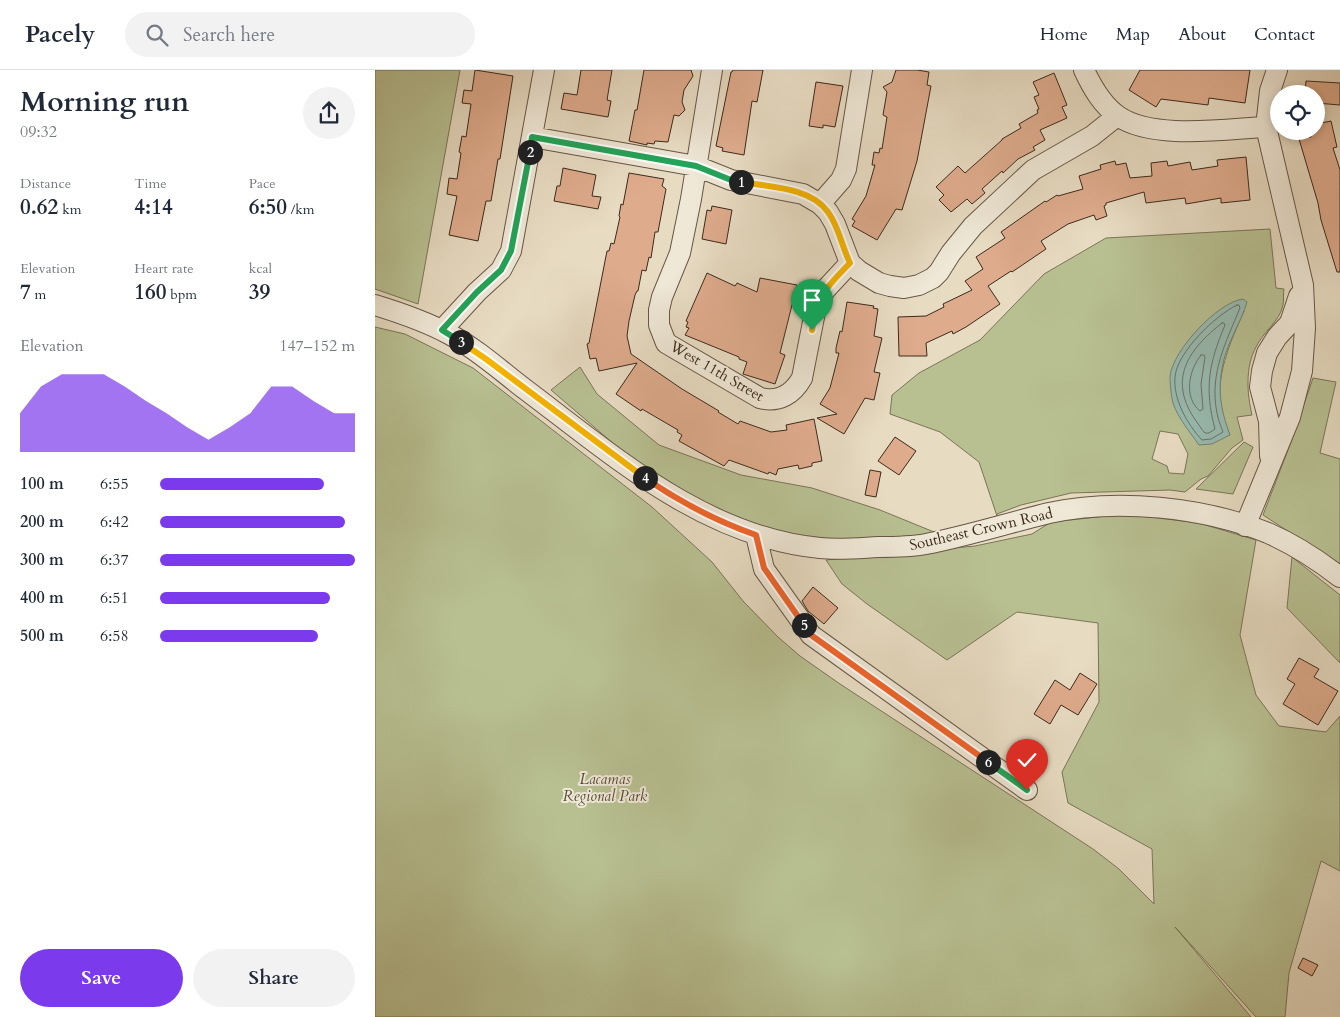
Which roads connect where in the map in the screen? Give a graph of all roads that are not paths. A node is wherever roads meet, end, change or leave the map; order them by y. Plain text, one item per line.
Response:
1 (544, 70) edge
2 (713, 70) edge
3 (862, 70) edge
4 (1084, 70) edge
5 (1277, 70) edge
6 (1117, 116) junction
7 (1266, 127) junction
8 (532, 137) junction
9 (696, 166) junction
10 (820, 204) junction
11 (850, 263) junction
12 (1303, 285) junction
13 (375, 306) edge
14 (442, 330) junction
15 (1270, 464) junction
16 (1245, 526) junction
17 (756, 535) junction
18 (1340, 577) edge
19 (1027, 790) dead end

1 - 8 street
2 - 9 street
3 - 10 street
4 - 6 street
5 - 7 street
6 - 7 street
6 - 11 street
7 - 12 street
8 - 9 street
8 - 14 street
9 - 10 street
9 - 11 street, West 11th Street
10 - 11 street
12 - 15 street
12 - 15 street
13 - 14 street, Southeast Crown Road
14 - 17 street, Southeast Crown Road
15 - 16 street
16 - 17 street, Southeast Crown Road
16 - 18 street, Southeast Crown Road
17 - 19 street

